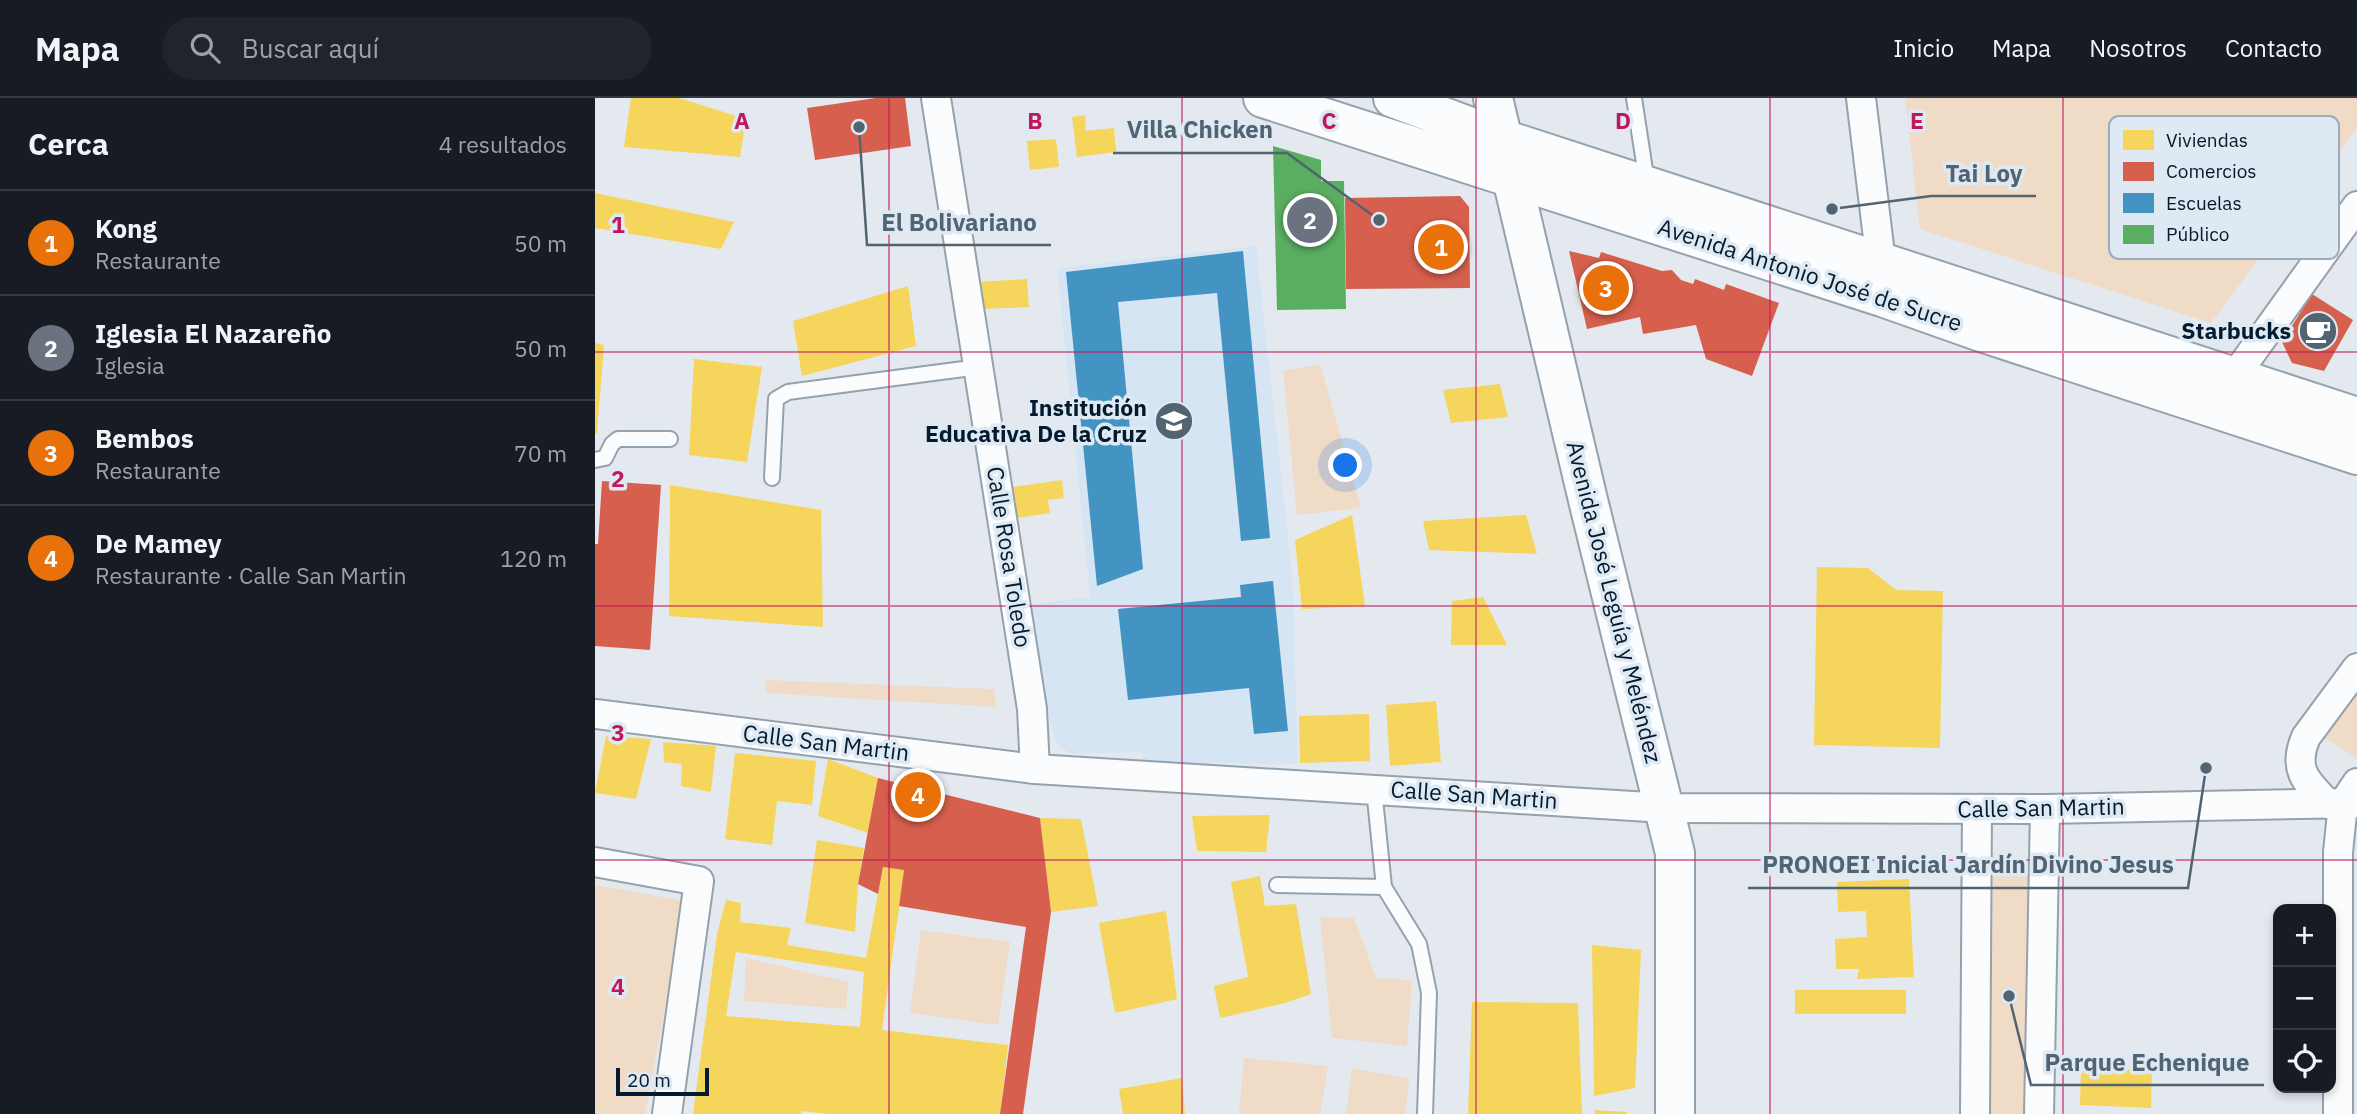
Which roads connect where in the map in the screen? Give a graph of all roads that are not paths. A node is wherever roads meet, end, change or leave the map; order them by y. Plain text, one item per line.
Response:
1 (936, 98) edge
2 (1263, 98) edge
3 (1395, 98) edge
4 (1493, 98) edge
5 (1634, 98) edge
6 (1861, 98) edge
7 (1503, 139) junction
8 (1514, 179) junction
9 (1647, 185) junction
10 (2357, 206) edge
11 (2339, 231) edge
12 (2319, 259) edge
13 (1883, 280) junction
14 (979, 367) junction
15 (2234, 377) junction
16 (2212, 408) junction
17 (2357, 417) edge
18 (670, 439) dead end
19 (2357, 455) edge
20 (595, 460) edge
21 (772, 478) dead end
22 (2357, 668) edge
23 (595, 714) edge
24 (1035, 769) junction
25 (1374, 789) junction
26 (2346, 798) edge
27 (1665, 808) junction
28 (1977, 809) junction
29 (2045, 809) junction
30 (595, 862) edge
31 (1277, 885) dead end
32 (1384, 887) junction
33 (667, 1114) edge
34 (1425, 1114) edge
35 (1675, 1114) edge
36 (1975, 1114) edge
37 (2039, 1114) edge
38 (2338, 1114) edge

1 - 14 street, Calle Rosa Toledo
2 - 8 main road, Avenida Antonio José de Sucre
3 - 7 main road, Avenida Antonio José de Sucre
4 - 7 main road, Avenida José Leguía y Meléndez
5 - 9 lane
6 - 13 street
7 - 8 main road, Avenida José Leguía y Meléndez
7 - 9 main road, Avenida Antonio José de Sucre
8 - 13 main road, Avenida Antonio José de Sucre
8 - 27 main road, Avenida José Leguía y Meléndez
9 - 13 main road, Avenida Antonio José de Sucre
10 - 11 street
12 - 15 street
13 - 15 main road, Avenida Antonio José de Sucre
13 - 16 main road, Avenida Antonio José de Sucre
14 - 21 lane
14 - 24 street, Calle Rosa Toledo
15 - 16 street
15 - 17 main road, Avenida Antonio José de Sucre
16 - 19 main road, Avenida Antonio José de Sucre
18 - 20 lane
22 - 26 street
23 - 24 street, Calle San Martin
24 - 25 street, Calle San Martin
25 - 27 street, Calle San Martin
25 - 32 lane
26 - 29 street, Calle San Martin
26 - 38 street
27 - 28 street, Calle San Martin
27 - 35 main road, Avenida José Leguía y Meléndez
28 - 29 street, Calle San Martin
28 - 36 street
29 - 37 street
30 - 33 street
31 - 32 lane
32 - 34 lane

